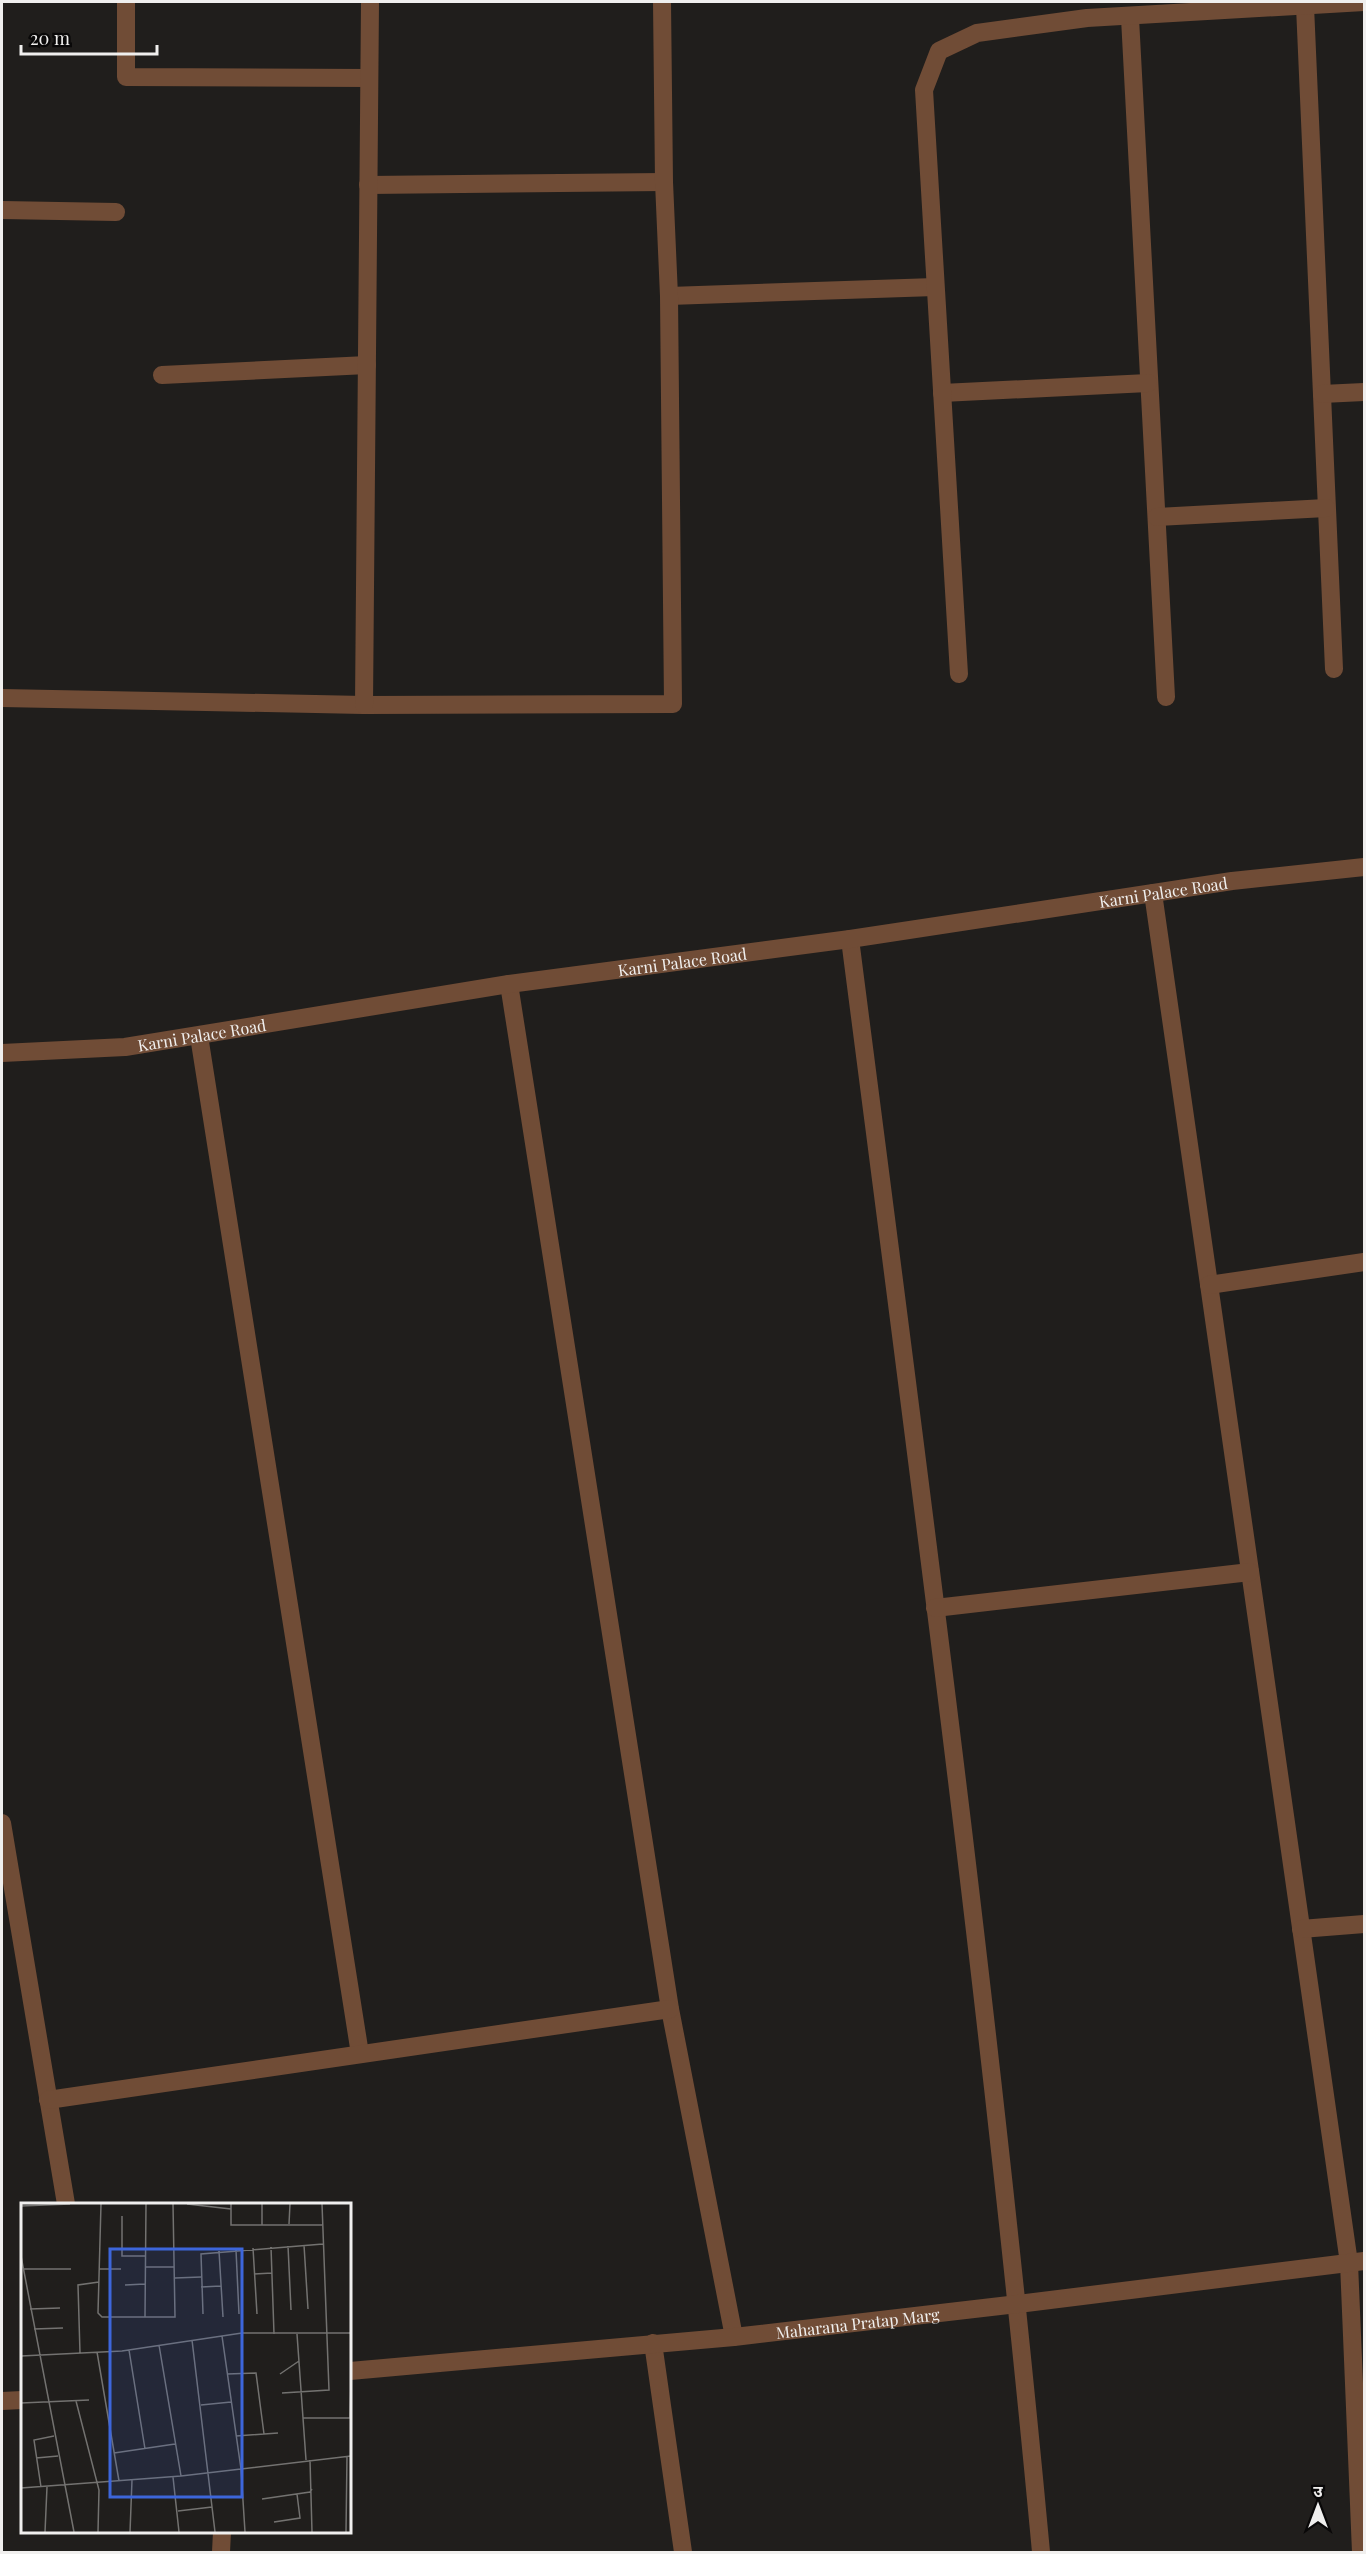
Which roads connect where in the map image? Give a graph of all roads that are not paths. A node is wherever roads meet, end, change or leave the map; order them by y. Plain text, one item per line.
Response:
1 (126, 2) edge
2 (370, 2) edge
3 (662, 2) edge
4 (1365, 2) edge
5 (1305, 6) junction
6 (1130, 18) junction
7 (369, 78) junction
8 (664, 182) junction
9 (368, 185) junction
10 (2, 210) edge
11 (116, 212) dead end
12 (935, 287) junction
13 (669, 296) junction
14 (367, 364) junction
15 (162, 375) dead end
16 (1148, 383) junction
17 (1365, 392) edge
18 (942, 393) junction
19 (1322, 394) junction
20 (1326, 508) junction
21 (1157, 517) junction
22 (1334, 669) dead end
23 (959, 674) dead end
24 (1166, 697) dead end
25 (2, 698) edge
26 (364, 705) junction
27 (1365, 867) edge
28 (1153, 893) junction
29 (850, 939) junction
30 (510, 984) junction
31 (199, 1036) junction
32 (2, 1053) edge
33 (1365, 1262) edge
34 (1209, 1285) junction
35 (1250, 1572) junction
36 (935, 1608) junction
37 (2, 1822) edge
38 (1365, 1924) edge
39 (1301, 1929) junction
40 (670, 2008) junction
41 (360, 2054) junction
42 (48, 2100) junction
43 (66, 2203) edge
44 (1357, 2262) edge
45 (1018, 2304) junction
46 (734, 2337) junction
47 (652, 2343) junction
48 (351, 2372) edge
49 (21, 2400) edge
50 (2, 2401) edge
51 (222, 2533) edge
52 (221, 2553) edge
53 (683, 2553) edge
54 (1041, 2553) edge
55 (1361, 2553) edge

1 - 7 street
2 - 7 street
3 - 8 street
4 - 5 street
5 - 6 street
5 - 19 street
6 - 12 street
6 - 16 street
7 - 9 street
8 - 9 street
8 - 13 street
9 - 14 street
10 - 11 street
12 - 13 street
12 - 18 street
13 - 26 street
14 - 15 street
14 - 26 street
16 - 18 street
16 - 21 street
17 - 19 street
18 - 23 street
19 - 20 street
20 - 21 street
20 - 22 street
21 - 24 street
25 - 26 street
27 - 28 street, Karni Palace Road
28 - 29 street, Karni Palace Road
28 - 34 street
29 - 30 street, Karni Palace Road
29 - 36 street
30 - 31 street, Karni Palace Road
30 - 40 street
31 - 32 street, Karni Palace Road
31 - 41 street
33 - 34 street
34 - 35 street
35 - 36 street
35 - 39 street
36 - 45 street
37 - 42 street
38 - 39 street
39 - 44 street
40 - 41 street
40 - 46 street
41 - 42 street
42 - 43 street
44 - 45 street, Maharana Pratap Marg
44 - 55 street
45 - 46 street, Maharana Pratap Marg
45 - 54 street
46 - 47 street, Maharana Pratap Marg
47 - 48 street, Maharana Pratap Marg
47 - 53 street
49 - 50 street
51 - 52 street

